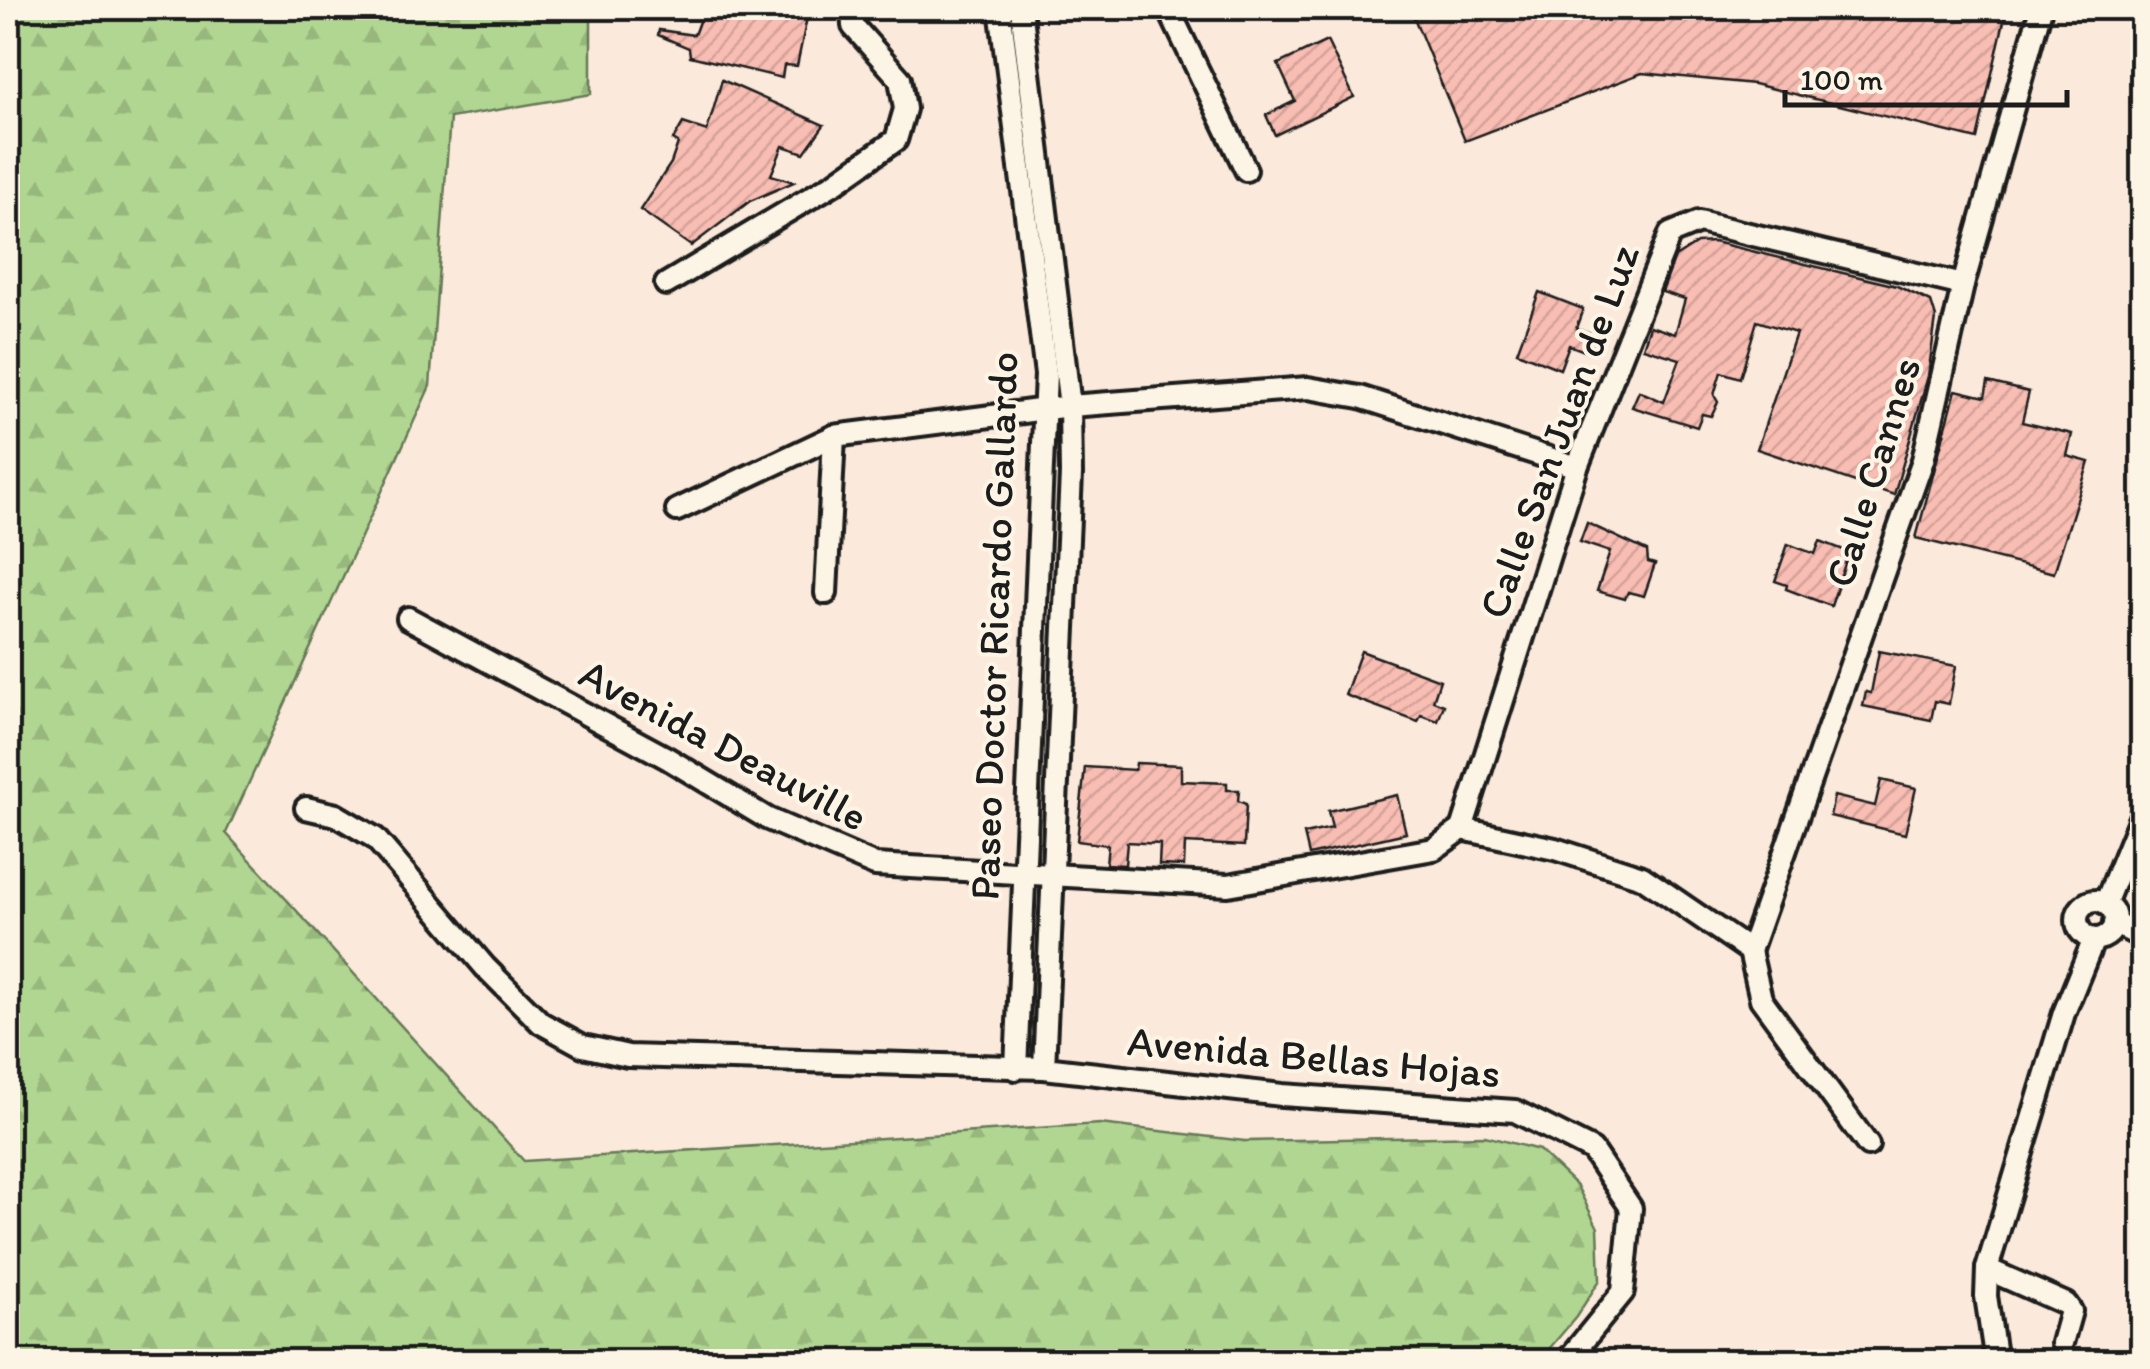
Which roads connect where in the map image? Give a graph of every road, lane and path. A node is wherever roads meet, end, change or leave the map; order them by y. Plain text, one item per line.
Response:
1 (852, 8) edge
2 (1000, 8) edge
3 (1021, 8) edge
4 (1168, 8) edge
5 (2041, 8) edge
6 (1246, 170) dead end
7 (666, 284) dead end
8 (1963, 285) junction
9 (1070, 406) junction
10 (1045, 409) junction
11 (834, 436) junction
12 (1577, 467) junction
13 (677, 510) dead end
14 (826, 593) dead end
15 (408, 618) dead end
16 (306, 808) dead end
17 (2142, 814) edge
18 (1462, 828) junction
19 (1023, 873) junction
20 (1052, 875) junction
21 (2110, 913) junction
22 (2142, 938) edge
23 (2094, 939) junction
24 (1750, 952) junction
25 (1044, 1068) junction
26 (1016, 1069) junction
27 (1868, 1146) dead end
28 (1987, 1268) junction
29 (2062, 1343) dead end
30 (1566, 1362) edge
31 (1996, 1362) edge

1 - 7 street
2 - 10 street, Paseo Doctor Ricardo Gallardo
3 - 9 street, Paseo Doctor Ricardo Gallardo
4 - 6 street
5 - 8 street, Calle Cannes
8 - 12 street, Calle San Juan de Luz
8 - 24 street, Calle Cannes
9 - 10 street
9 - 12 street
9 - 20 street, Paseo Doctor Ricardo Gallardo
10 - 11 street
10 - 19 street, Paseo Doctor Ricardo Gallardo
11 - 13 street
11 - 14 street
12 - 18 street, Calle San Juan de Luz
15 - 19 street, Avenida Deauville
16 - 26 street, Avenida Bellas Hojas
17 - 21 street
18 - 20 street, Avenida Deauville
18 - 24 street
19 - 20 street, Avenida Deauville
19 - 26 street, Paseo Doctor Ricardo Gallardo
20 - 25 street, Paseo Doctor Ricardo Gallardo
21 - 22 street
21 - 23 street
21 - 23 street
23 - 28 street
24 - 27 street
25 - 26 street, Avenida Bellas Hojas
25 - 30 street, Avenida Bellas Hojas
28 - 29 street
28 - 31 street

